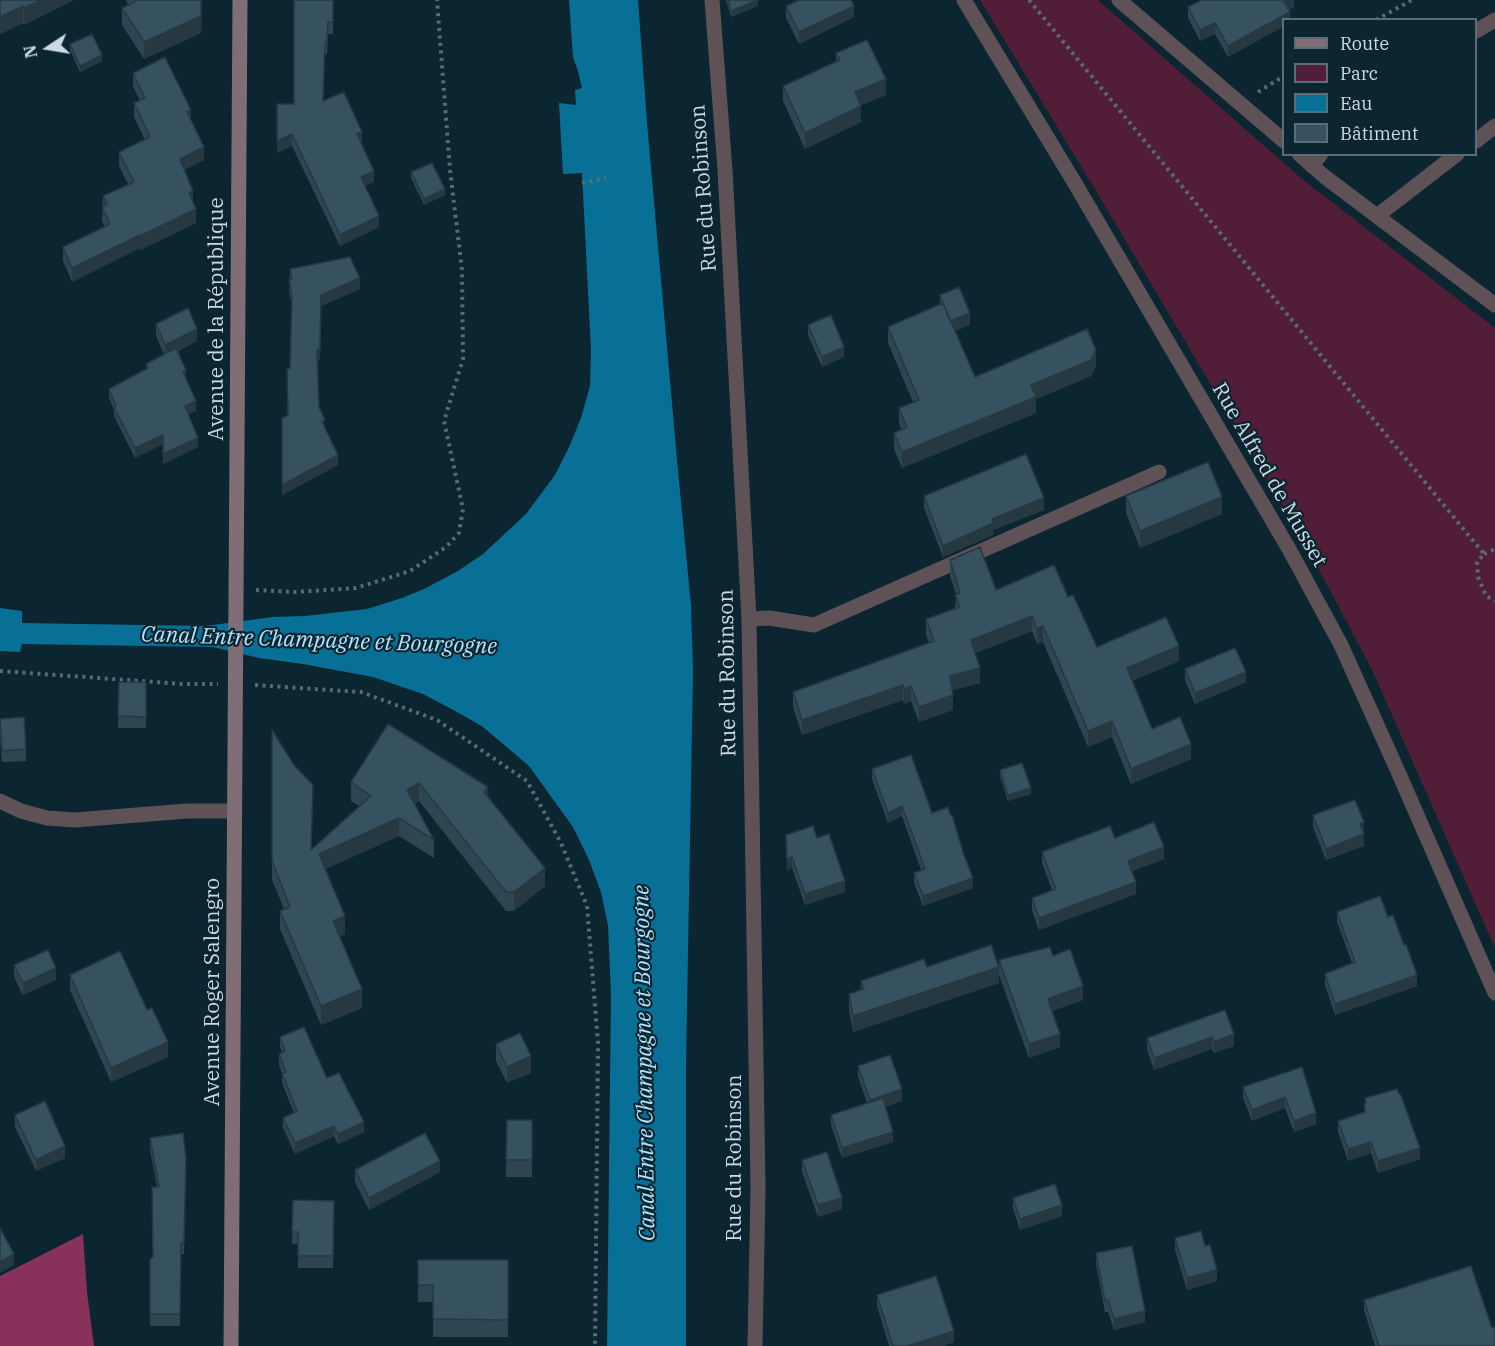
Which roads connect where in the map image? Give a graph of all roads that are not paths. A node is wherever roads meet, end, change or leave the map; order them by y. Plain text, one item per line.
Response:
1 (240, 0) edge
2 (712, 0) edge
3 (964, 0) edge
4 (1119, 0) edge
5 (1495, 20) edge
6 (1477, 30) edge
7 (1495, 126) edge
8 (1282, 139) edge
9 (1477, 140) edge
10 (1454, 156) edge
11 (1316, 160) edge
12 (1377, 216) junction
13 (1495, 305) edge
14 (1160, 472) dead end
15 (750, 619) junction
16 (236, 638) joint
17 (0, 801) edge
18 (235, 811) junction
19 (1495, 993) edge
20 (231, 1346) edge
21 (755, 1346) edge

1 - 16 main road, Avenue de la République
2 - 15 street, Rue du Robinson
3 - 19 street, Rue Alfred de Musset
4 - 8 street
5 - 6 street
7 - 9 street
10 - 12 street
11 - 12 street
12 - 13 street
14 - 15 street
15 - 21 street, Rue du Robinson
16 - 18 main road, Avenue Roger Salengro
17 - 18 street
18 - 20 main road, Avenue Roger Salengro

